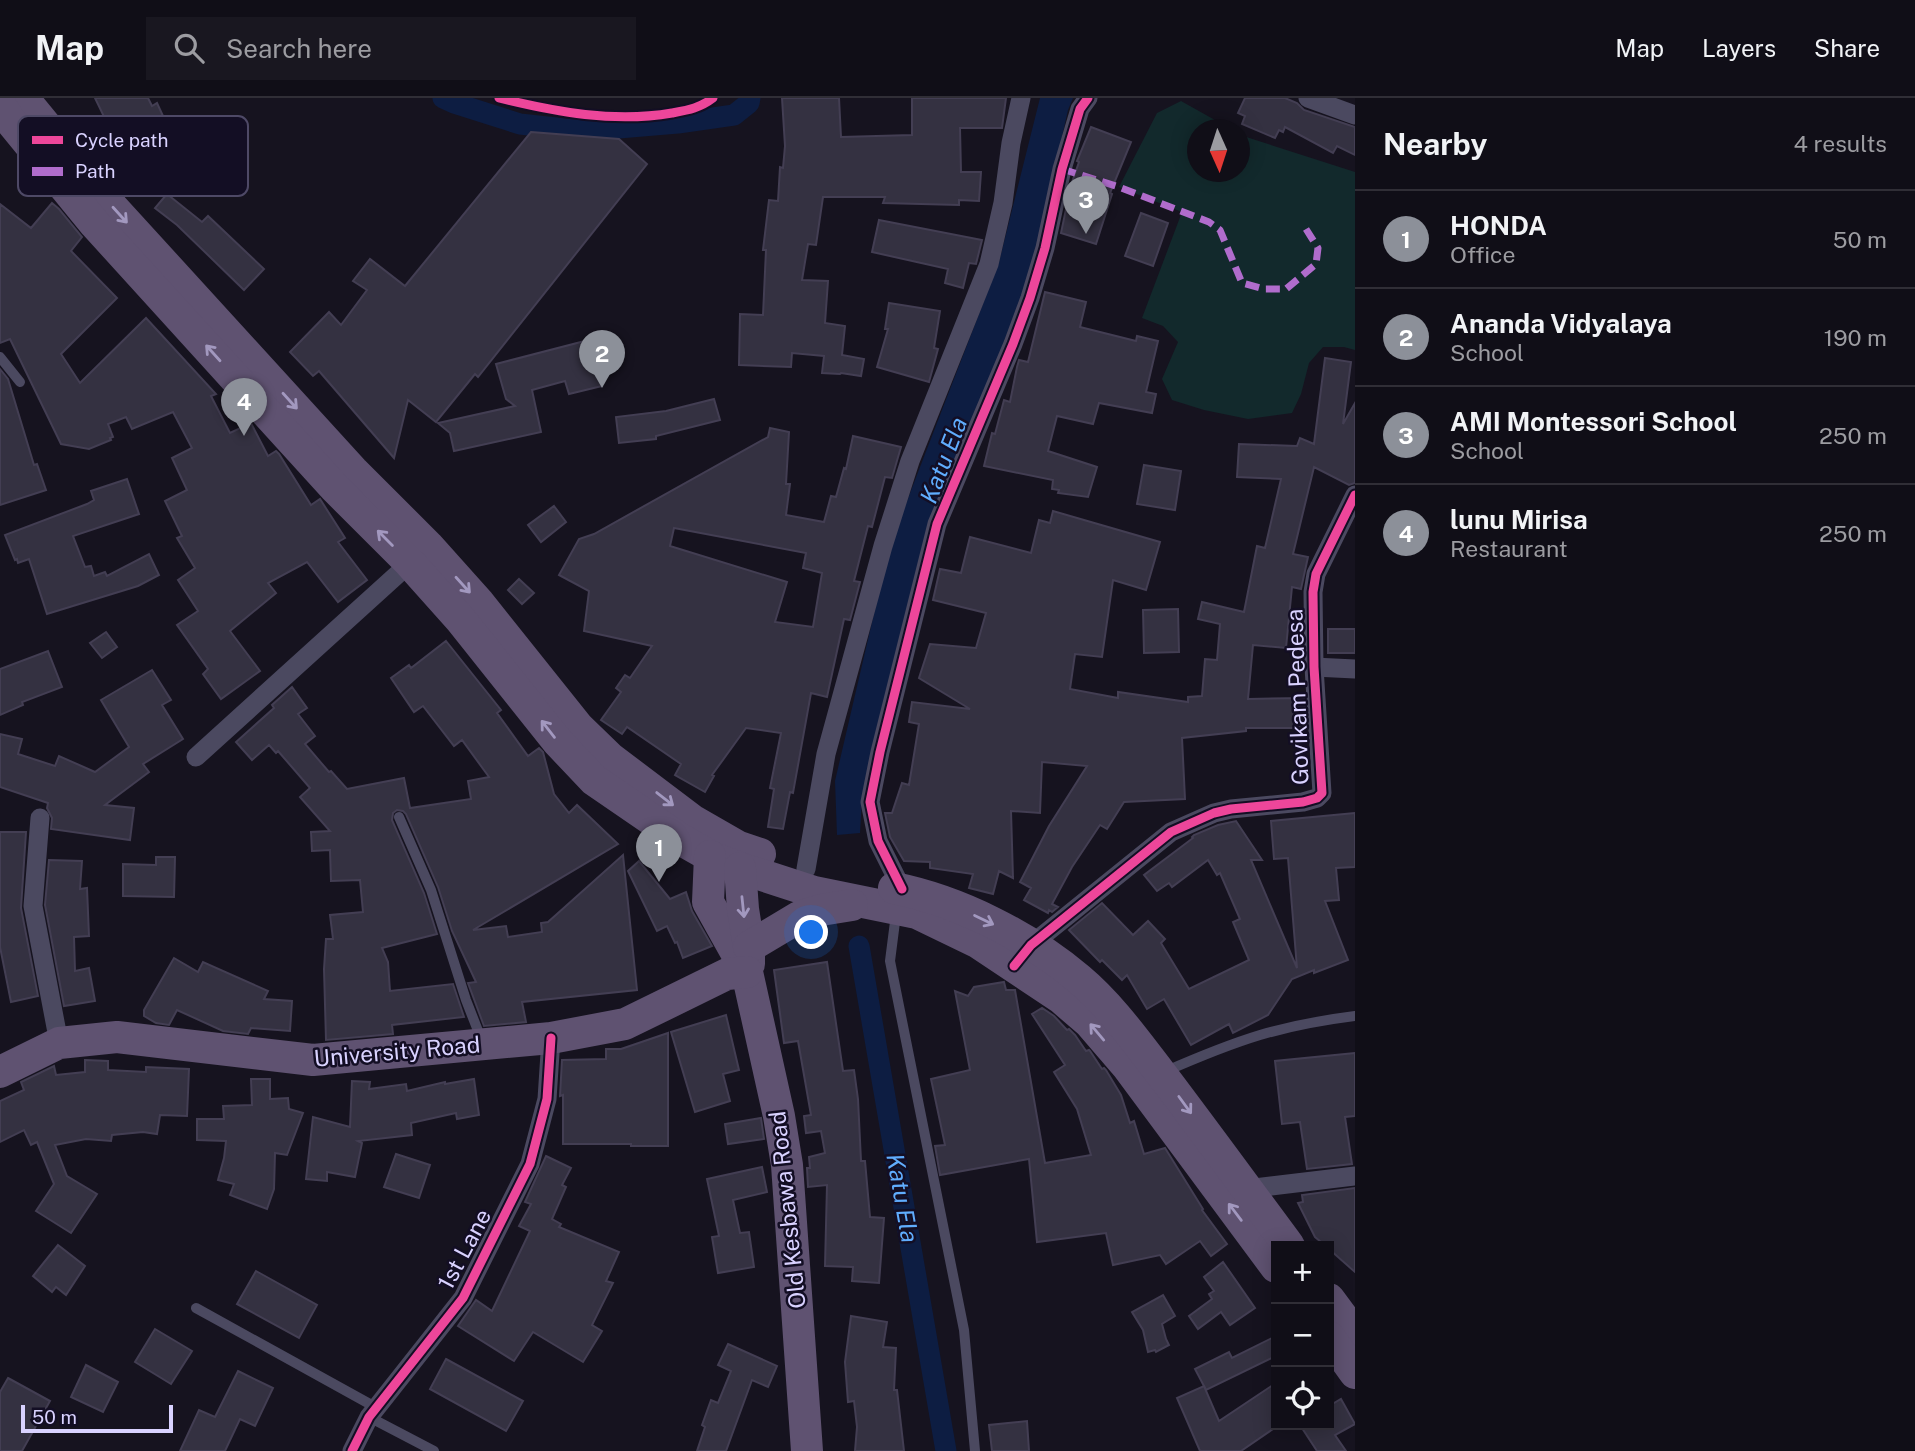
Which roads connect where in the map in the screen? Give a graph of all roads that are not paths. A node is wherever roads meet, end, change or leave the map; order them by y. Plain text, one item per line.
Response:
1 (1021, 98) edge
2 (1088, 98) edge
3 (1308, 98) edge
4 (1355, 114) edge
5 (100, 196) edge
6 (0, 358) edge
7 (20, 383) dead end
8 (344, 479) junction
9 (1355, 495) edge
10 (410, 563) junction
11 (1314, 667) junction
12 (1355, 669) edge
13 (196, 757) dead end
14 (399, 817) dead end
15 (40, 818) dead end
16 (654, 821) junction
17 (710, 856) junction
18 (740, 868) junction
19 (806, 869) junction
20 (889, 900) junction
21 (708, 902) junction
22 (1022, 955) junction
23 (748, 959) junction
24 (1355, 1016) edge
25 (551, 1038) junction
26 (59, 1044) junction
27 (484, 1044) junction
28 (0, 1072) edge
29 (1161, 1073) junction
30 (1355, 1176) edge
31 (1246, 1189) junction
32 (1285, 1241) edge
33 (1271, 1260) edge
34 (1331, 1304) edge
35 (196, 1308) dead end
36 (1347, 1349) edge
37 (373, 1412) junction
38 (352, 1451) edge
39 (434, 1451) edge
40 (807, 1451) edge
41 (975, 1451) edge

1 - 19 street
2 - 20 street
3 - 4 street
5 - 8 main road
6 - 7 lane
10 -> 8 main road
8 -> 19 main road
9 - 11 street, Govikam Pedesa
10 - 13 street
16 -> 10 main road
11 - 12 street
11 - 22 street, Govikam Pedesa
14 - 27 lane
15 - 26 street
16 - 17 main road
16 - 21 main road, Old Kesbawa Road
17 - 18 main road
17 - 21 main road
18 - 20 main road
18 -> 23 main road, Old Kesbawa Road
19 - 20 main road
20 - 22 main road
20 - 23 main road, University Road
20 - 41 lane
21 - 23 main road, Old Kesbawa Road
22 - 29 main road
33 -> 22 main road
23 - 25 main road, University Road
23 - 40 main road, Old Kesbawa Road
24 - 29 lane
25 - 27 main road, University Road
25 - 37 street, 1st Lane
26 - 27 main road, University Road
26 - 28 main road, University Road
29 -> 31 main road
30 - 31 street
31 - 32 main road
34 - 36 main road
35 - 37 lane
37 - 38 street, 1st Lane
37 - 39 lane

